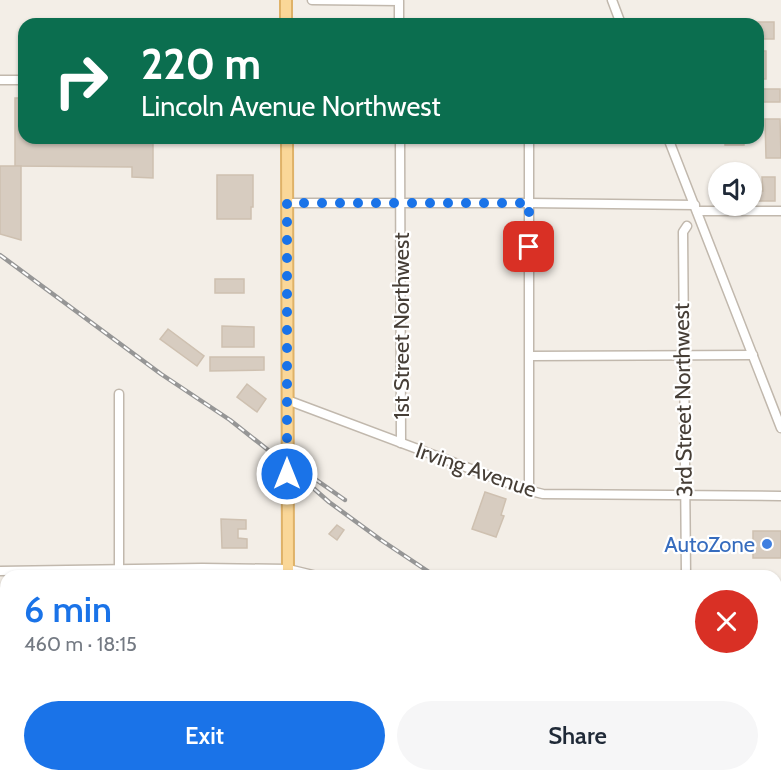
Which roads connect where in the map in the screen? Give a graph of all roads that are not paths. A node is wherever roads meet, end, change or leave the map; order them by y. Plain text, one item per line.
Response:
1 (286, 0) edge
2 (312, 0) edge
3 (612, 0) edge
4 (399, 1) edge
5 (286, 18) edge
6 (399, 18) edge
7 (619, 18) edge
8 (0, 80) edge
9 (18, 80) edge
10 (287, 144) edge
11 (400, 144) edge
12 (529, 144) edge
13 (670, 144) edge
14 (287, 203) junction
15 (401, 203) junction
16 (529, 203) junction
17 (696, 208) junction
18 (781, 211) edge
19 (687, 226) dead end
20 (530, 356) junction
21 (683, 356) junction
22 (753, 356) junction
23 (120, 394) dead end
24 (287, 400) junction
25 (781, 428) edge
26 (400, 443) junction
27 (529, 490) junction
28 (684, 496) junction
29 (781, 496) edge
30 (119, 570) edge
31 (169, 570) edge
32 (245, 570) edge
33 (288, 570) edge
34 (686, 570) edge

1 - 5 main road
2 - 4 street
3 - 7 street
4 - 6 street
8 - 9 street
10 - 14 main road
11 - 15 street, 1st Street Northwest
12 - 16 street
13 - 17 street
14 - 15 street
14 - 24 main road
15 - 16 street
15 - 26 street, 1st Street Northwest
16 - 17 street
16 - 20 street
17 - 18 street
17 - 22 street
19 - 21 street, 3rd Street Northwest
20 - 21 street
20 - 27 street
21 - 22 street
21 - 28 street, 3rd Street Northwest
22 - 25 street
23 - 30 street
24 - 26 street, Irving Avenue
24 - 33 main road
26 - 27 street, Irving Avenue
27 - 28 street, Irving Avenue
28 - 29 street, Irving Avenue
28 - 34 street, 3rd Street Northwest
31 - 32 street

